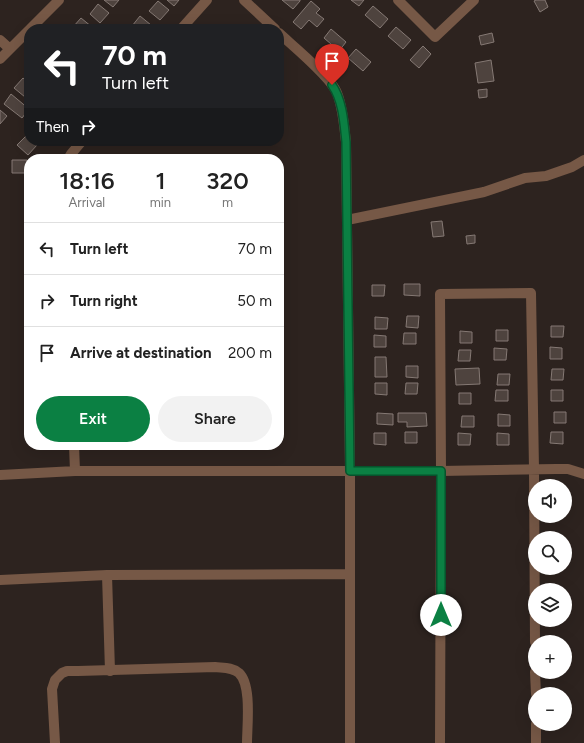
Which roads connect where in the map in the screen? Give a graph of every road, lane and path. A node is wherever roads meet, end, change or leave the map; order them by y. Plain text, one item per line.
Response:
1 (59, 0) edge
2 (207, 0) edge
3 (244, 0) edge
4 (398, 0) edge
5 (474, 0) edge
6 (34, 24) edge
7 (185, 24) edge
8 (270, 24) edge
9 (24, 34) edge
10 (284, 38) edge
11 (0, 40) edge
12 (10, 49) junction
13 (0, 59) edge
14 (78, 146) edge
15 (71, 154) edge
16 (584, 160) edge
17 (347, 220) junction
18 (74, 450) edge
19 (534, 469) junction
20 (75, 471) junction
21 (350, 471) junction
22 (441, 471) junction
23 (584, 474) edge
24 (0, 475) edge
25 (350, 574) junction
26 (107, 575) junction
27 (0, 580) edge
28 (535, 635) edge
29 (110, 671) junction
30 (536, 731) edge
31 (55, 743) edge
32 (247, 743) edge
33 (350, 743) edge
34 (440, 743) edge
35 (536, 743) edge

1 - 6 street
2 - 7 street
3 - 8 street
4 - 5 street
9 - 12 street
10 - 17 street
11 - 12 street
12 - 13 street
14 - 15 street
16 - 17 street
17 - 21 street
18 - 20 street
19 - 22 street
19 - 22 street
19 - 23 street
19 - 28 street
20 - 21 street
20 - 24 street
21 - 22 street
21 - 25 street
22 - 34 street
25 - 26 street
25 - 33 street
26 - 27 street
26 - 29 street
29 - 31 street
29 - 32 street
30 - 35 street

